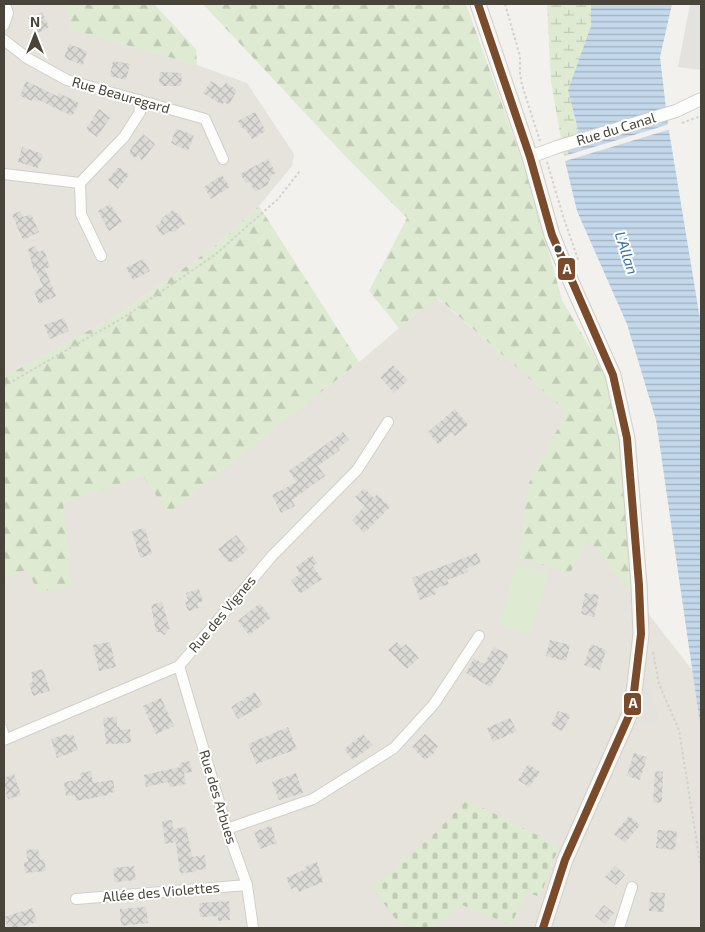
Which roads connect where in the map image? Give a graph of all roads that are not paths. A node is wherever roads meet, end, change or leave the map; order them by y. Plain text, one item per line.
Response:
1 (5, 4) edge
2 (478, 4) edge
3 (4, 26) edge
4 (4, 40) edge
5 (701, 99) edge
6 (139, 100) junction
7 (544, 156) junction
8 (223, 159) dead end
9 (4, 174) edge
10 (80, 183) junction
11 (101, 256) dead end
12 (388, 422) dead end
13 (479, 636) dead end
14 (179, 666) junction
15 (4, 727) edge
16 (5, 739) edge
17 (227, 829) junction
18 (247, 885) junction
19 (632, 887) dead end
20 (76, 899) dead end
21 (252, 928) edge
22 (543, 928) edge
23 (619, 928) edge

1 - 3 street
2 - 7 main road
4 - 6 street, Rue Beauregard
5 - 7 street, Rue du Canal
6 - 8 street, Rue Beauregard
6 - 10 street
7 - 22 main road
9 - 10 street
10 - 11 street
12 - 14 street, Rue des Vignes
13 - 17 street
14 - 16 street, Rue des Vignes
14 - 17 street, Rue des Arbues
15 - 16 lane, Rue des Vignes
17 - 18 street, Rue des Arbues
18 - 20 street, Allée des Violettes
18 - 21 street, Rue des Arbues
19 - 23 street

